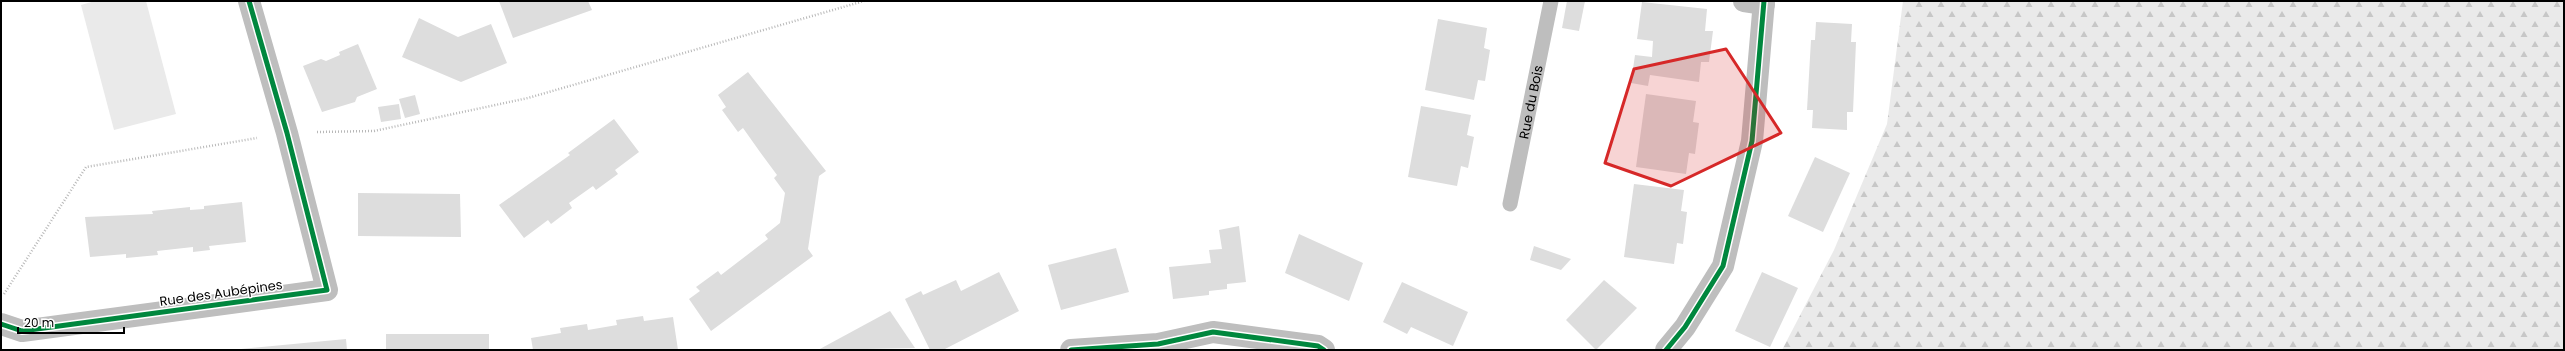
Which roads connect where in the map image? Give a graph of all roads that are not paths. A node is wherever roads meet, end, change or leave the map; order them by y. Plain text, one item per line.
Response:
1 (249, 1) edge
2 (1551, 1) edge
3 (1757, 2) edge
4 (1510, 204) dead end
5 (1, 324) edge
6 (1071, 350) edge
7 (1324, 350) edge
8 (1666, 350) edge

1 - 5 street, Rue des Aubépines
2 - 4 lane, Rue du Bois
3 - 8 street
6 - 7 street

